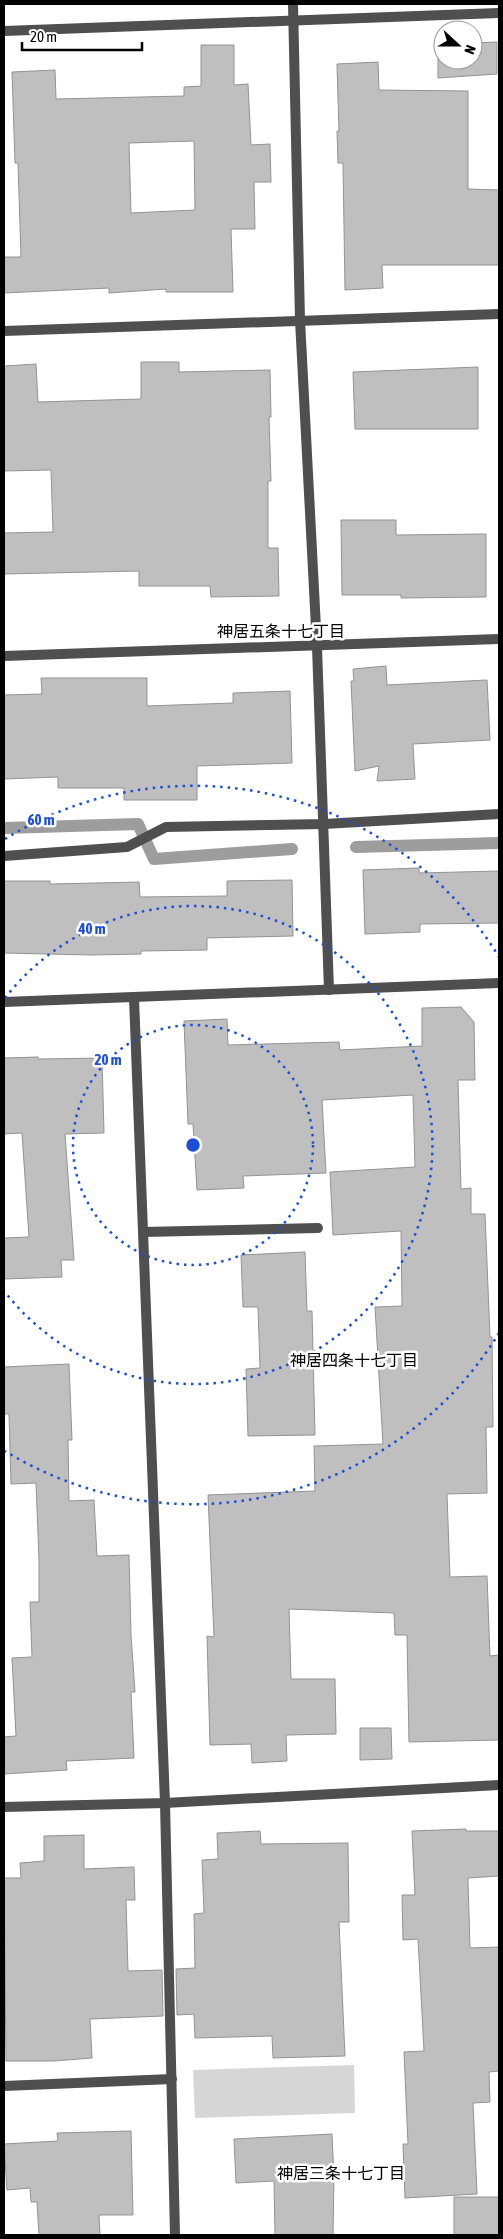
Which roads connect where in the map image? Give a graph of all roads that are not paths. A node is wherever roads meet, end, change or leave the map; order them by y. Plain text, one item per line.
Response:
1 (294, 4) edge
2 (499, 13) edge
3 (294, 20) junction
4 (4, 31) edge
5 (499, 314) edge
6 (300, 320) junction
7 (4, 331) edge
8 (499, 640) edge
9 (317, 647) junction
10 (4, 656) edge
11 (499, 814) edge
12 (324, 824) junction
13 (4, 856) edge
14 (499, 983) edge
15 (329, 990) junction
16 (134, 998) junction
17 (4, 1002) edge
18 (318, 1228) dead end
19 (143, 1232) junction
20 (499, 1785) edge
21 (165, 1802) junction
22 (4, 1807) edge
23 (172, 2080) junction
24 (4, 2086) edge
25 (175, 2235) edge

1 - 3 street
2 - 3 street
3 - 4 street
3 - 6 street
5 - 6 street
6 - 7 street
6 - 9 street
8 - 9 street
9 - 10 street
9 - 12 street
11 - 12 street
12 - 13 street
12 - 15 street
14 - 15 street
15 - 16 street
16 - 17 street
16 - 19 street
18 - 19 street
19 - 21 street
20 - 21 street
21 - 22 street
21 - 23 street
23 - 24 street
23 - 25 street

